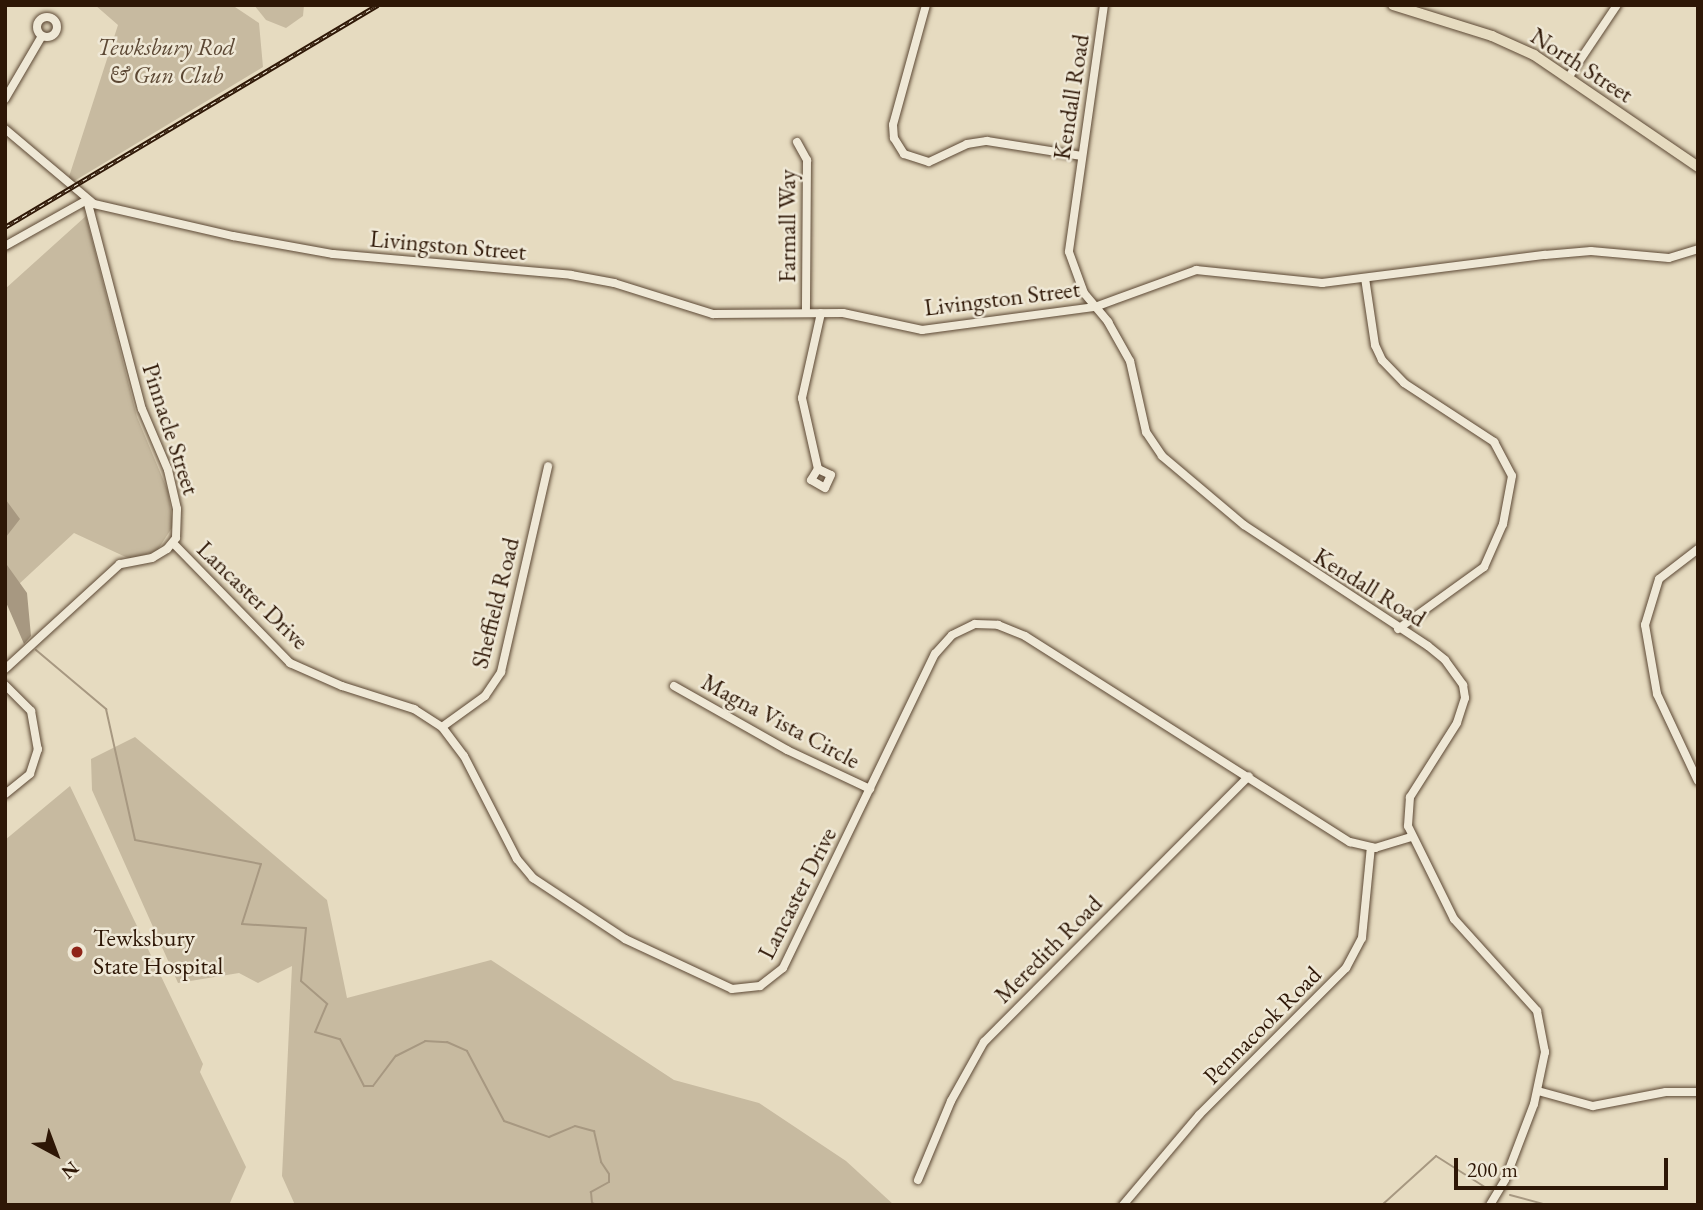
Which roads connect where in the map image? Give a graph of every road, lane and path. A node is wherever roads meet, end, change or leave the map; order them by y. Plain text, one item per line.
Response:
1 (926, 5) edge
2 (1104, 5) edge
3 (1394, 5) edge
4 (1617, 5) edge
5 (42, 36) dead end
6 (1568, 78) junction
7 (5, 99) edge
8 (5, 129) edge
9 (797, 142) dead end
10 (1082, 156) junction
11 (1698, 167) edge
12 (87, 200) junction
13 (5, 246) edge
14 (1698, 249) edge
15 (1365, 278) junction
16 (1093, 307) junction
17 (806, 313) junction
18 (821, 313) junction
19 (548, 466) dead end
20 (818, 469) dead end
21 (173, 543) junction
22 (1698, 549) edge
23 (1398, 629) junction
24 (5, 669) edge
25 (5, 685) edge
26 (674, 686) dead end
27 (442, 727) junction
28 (1249, 776) junction
29 (1698, 781) edge
30 (870, 789) junction
31 (5, 794) edge
32 (1412, 837) junction
33 (1371, 847) junction
34 (1538, 1091) junction
35 (1698, 1092) edge
36 (919, 1180) dead end
37 (1123, 1205) edge
38 (1490, 1205) edge

1 - 10 street
2 - 10 street, Kendall Road
3 - 6 main road, North Street
4 - 6 street
5 - 7 street
6 - 11 main road, North Street
8 - 12 street, Livingston Street
9 - 17 street, Farmall Way
10 - 16 street, Kendall Road
12 - 13 street
12 - 17 street, Livingston Street
12 - 21 street, Pinnacle Street
14 - 15 street, Livingston Street
15 - 16 street, Livingston Street
15 - 23 street
16 - 18 street, Livingston Street
16 - 23 street, Kendall Road
17 - 18 street, Livingston Street
18 - 20 street
19 - 27 street, Sheffield Road
21 - 24 street
21 - 27 street, Lancaster Drive
22 - 29 street
23 - 32 street, Kendall Road
25 - 31 street
26 - 30 street, Magna Vista Circle
27 - 30 street, Lancaster Drive
28 - 30 street, Lancaster Drive
28 - 33 street, Lancaster Drive
28 - 36 street, Meredith Road
32 - 33 street
32 - 34 street, Kendall Road
33 - 37 street, Pennacook Road
34 - 35 street
34 - 38 street, Kendall Road

